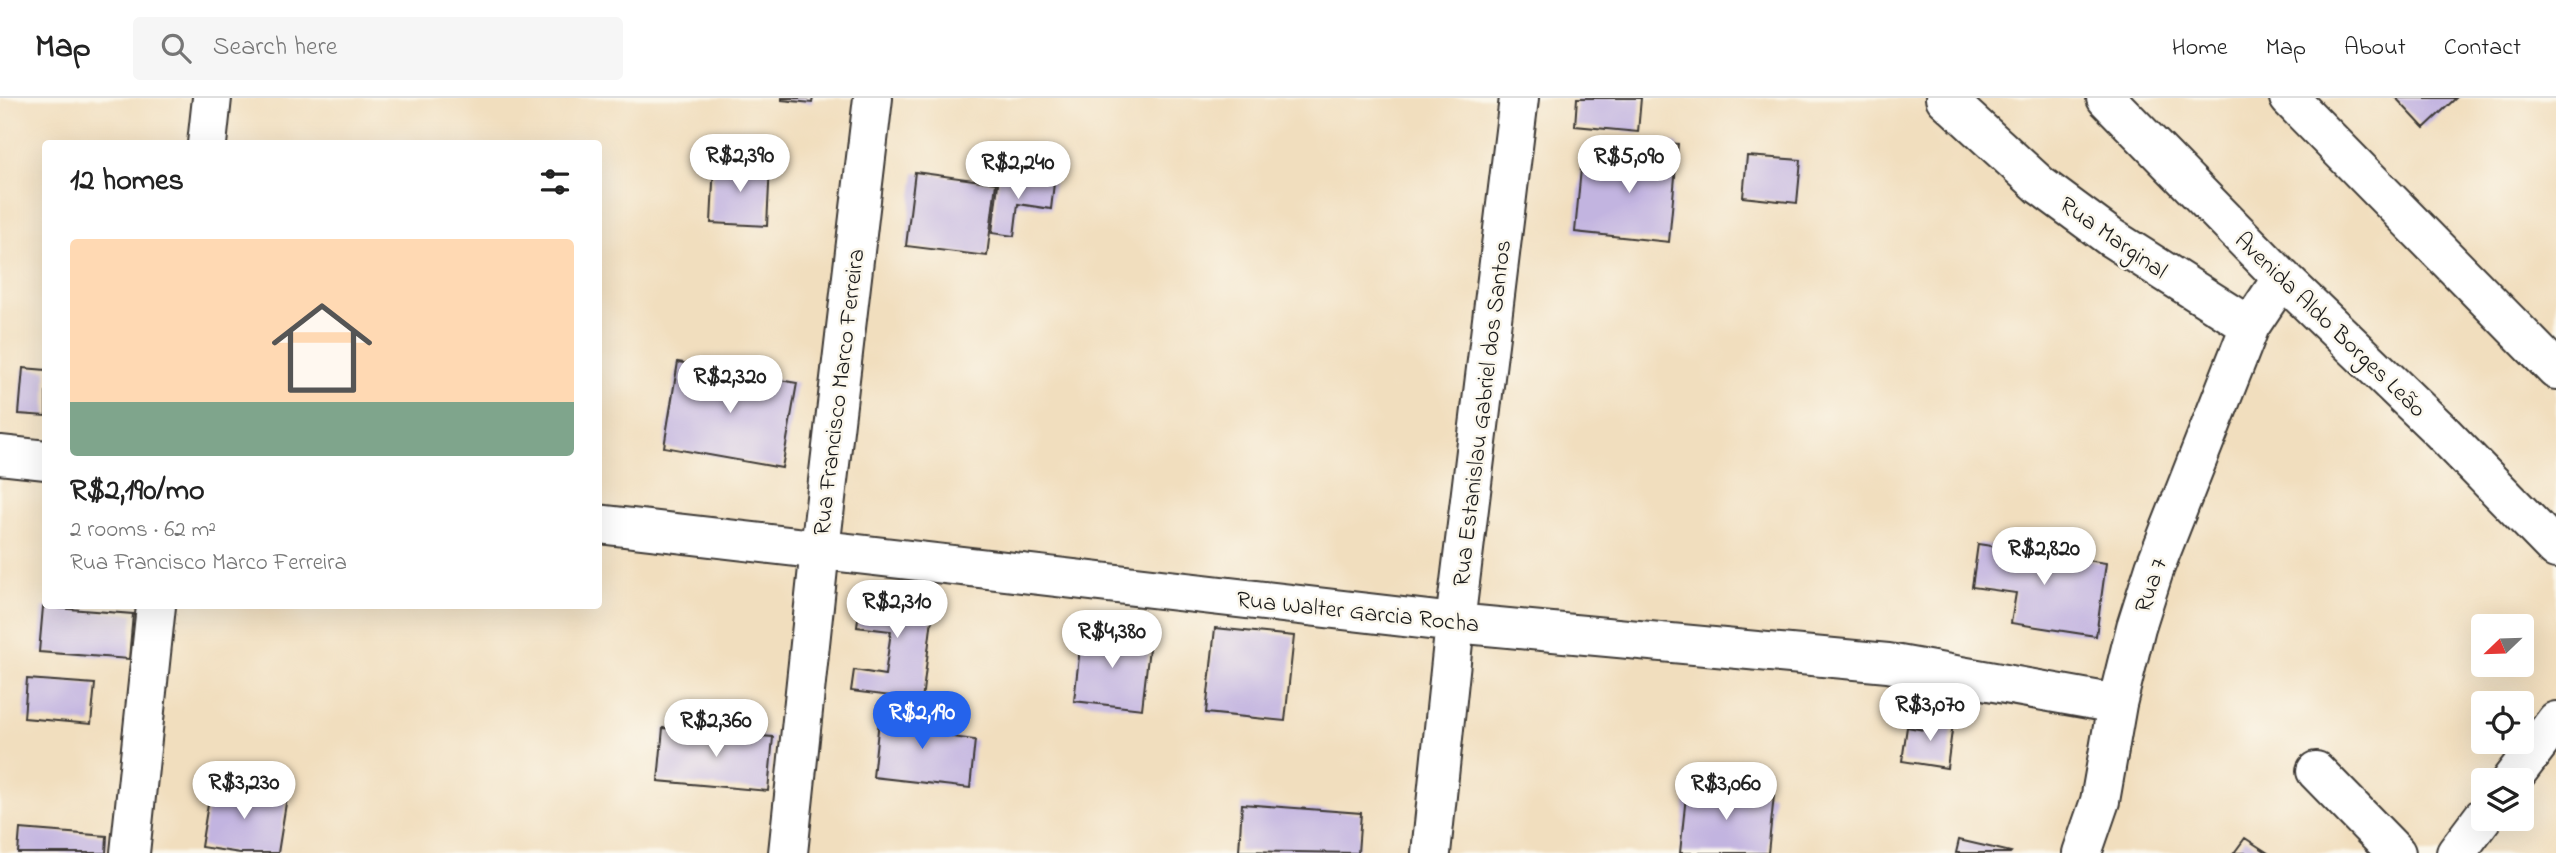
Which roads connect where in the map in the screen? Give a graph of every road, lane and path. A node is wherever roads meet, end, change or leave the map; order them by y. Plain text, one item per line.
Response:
1 (212, 98) edge
2 (873, 98) edge
3 (1519, 98) edge
4 (1945, 98) edge
5 (2106, 98) edge
6 (2289, 98) edge
7 (207, 140) edge
8 (2282, 278) junction
9 (2250, 326) junction
10 (2556, 370) edge
11 (0, 454) edge
12 (42, 459) edge
13 (602, 524) edge
14 (820, 549) junction
15 (2556, 549) edge
16 (156, 609) edge
17 (1455, 623) junction
18 (2117, 704) junction
19 (2556, 721) edge
20 (2520, 768) edge
21 (2316, 771) dead end
22 (2472, 831) edge
23 (130, 853) edge
24 (788, 853) edge
25 (1431, 853) edge
26 (2082, 853) edge
27 (2396, 853) edge
28 (2456, 853) edge

1 - 7 street
2 - 14 street, Rua Francisco Marco Ferreira
3 - 17 street, Rua Estanislau Gabriel dos Santos
4 - 9 street, Rua Marginal
5 - 8 street, Avenida Aldo Borges Leão
6 - 10 street
8 - 9 street
8 - 15 street, Avenida Aldo Borges Leão
9 - 18 street, Rua 7
11 - 12 street
13 - 14 street, Rua Walter Garcia Rocha
14 - 17 street, Rua Walter Garcia Rocha
14 - 24 street, Rua Francisco Marco Ferreira
16 - 23 street
17 - 18 street, Rua Walter Garcia Rocha
17 - 25 street, Rua Estanislau Gabriel dos Santos
18 - 26 street, Rua 7
19 - 20 street
21 - 27 street
22 - 28 street

